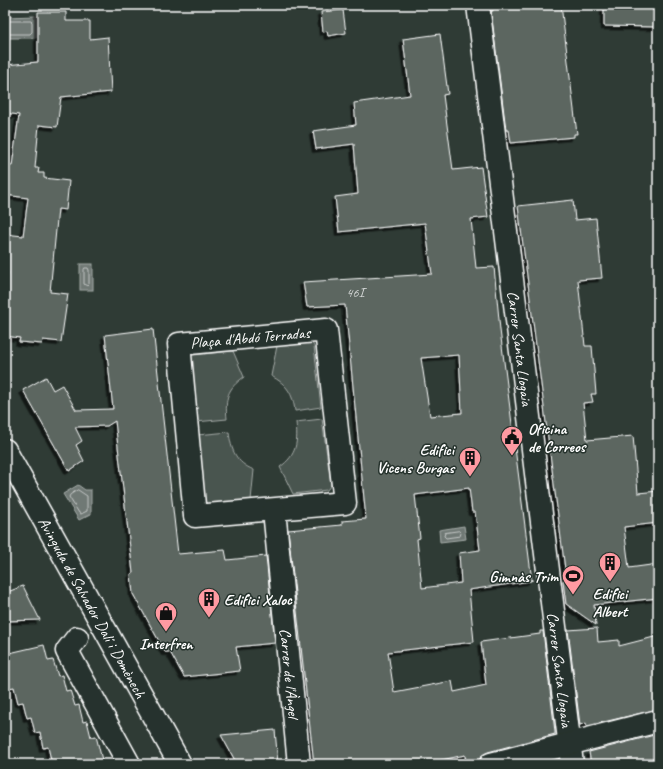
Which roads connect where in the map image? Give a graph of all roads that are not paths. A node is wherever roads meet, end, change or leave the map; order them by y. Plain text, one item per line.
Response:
1 (478, 5) edge
2 (5, 450) edge
3 (274, 510) junction
4 (77, 638) dead end
5 (658, 721) edge
6 (571, 754) edge
7 (129, 764) edge
8 (180, 764) edge
9 (299, 764) edge
10 (491, 764) edge

1 - 6 street, Carrer Santa Llogaia
2 - 8 street, Avinguda de Salvador Dalí i Domènech
3 - 3 street, Plaça d'Abdó Terradas
3 - 9 street, Carrer de l'Àngel
4 - 7 street
5 - 6 street
6 - 10 street

